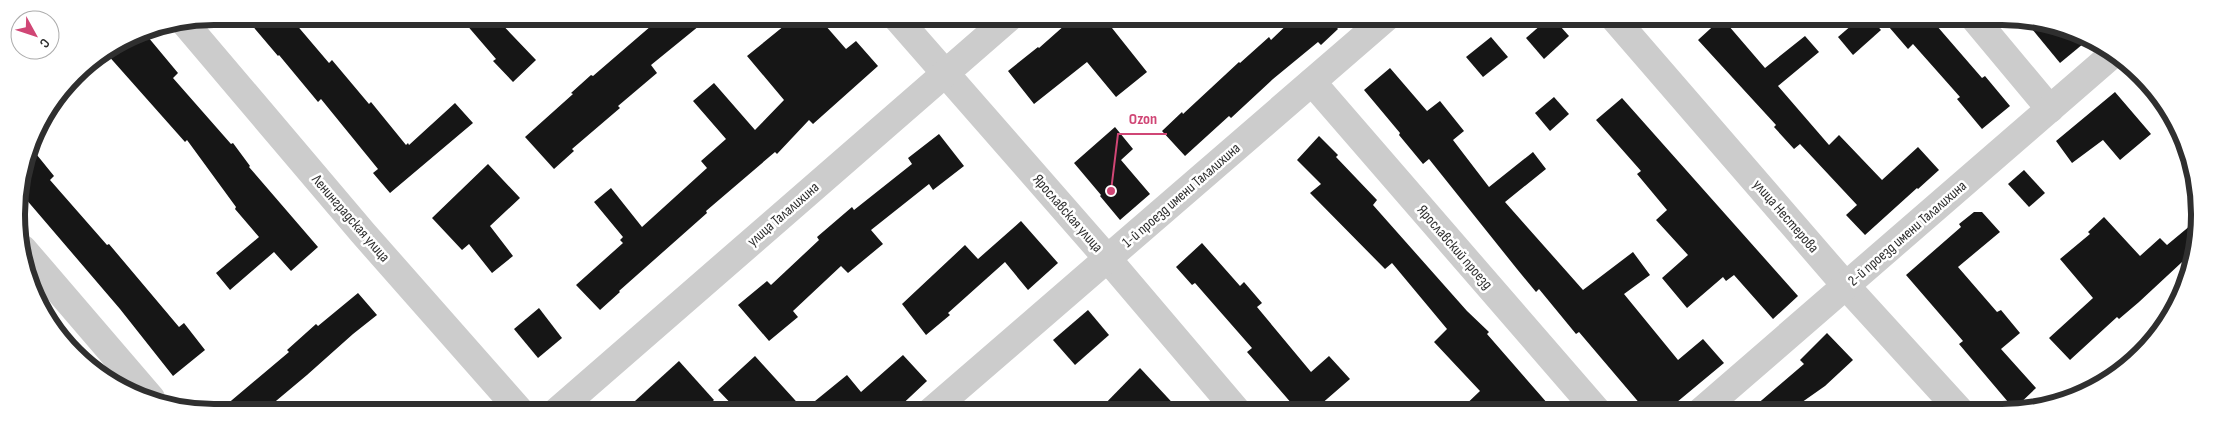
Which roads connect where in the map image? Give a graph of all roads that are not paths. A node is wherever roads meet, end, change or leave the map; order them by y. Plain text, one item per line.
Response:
1 (903, 25) edge
2 (1001, 25) edge
3 (1377, 25) edge
4 (1620, 25) edge
5 (1980, 25) edge
6 (188, 27) edge
7 (2108, 58) edge
8 (946, 73) junction
9 (1312, 82) junction
10 (2050, 109) junction
11 (30, 257) edge
12 (1107, 258) junction
13 (1846, 286) junction
14 (145, 391) edge
15 (514, 404) edge
16 (564, 404) edge
17 (939, 404) edge
18 (1231, 404) edge
19 (1591, 404) edge
20 (1709, 404) edge
21 (1954, 404) edge

1 - 8 street, Ярославская улица
2 - 8 street, улица Талалихина
3 - 9 street, 1-й проезд имени Талалихина
4 - 13 street, улица Нестерова
5 - 10 street
6 - 15 street, Ленинградская улица
7 - 10 street, 2-й проезд имени Талалихина
8 - 12 street, Ярославская улица
8 - 16 street, улица Талалихина
9 - 12 street, 1-й проезд имени Талалихина
9 - 19 street, Ярославский проезд
10 - 13 street, 2-й проезд имени Талалихина
11 - 14 street
12 - 17 street, 1-й проезд имени Талалихина
12 - 18 street, Ярославская улица
13 - 20 street, 2-й проезд имени Талалихина
13 - 21 street, улица Нестерова

